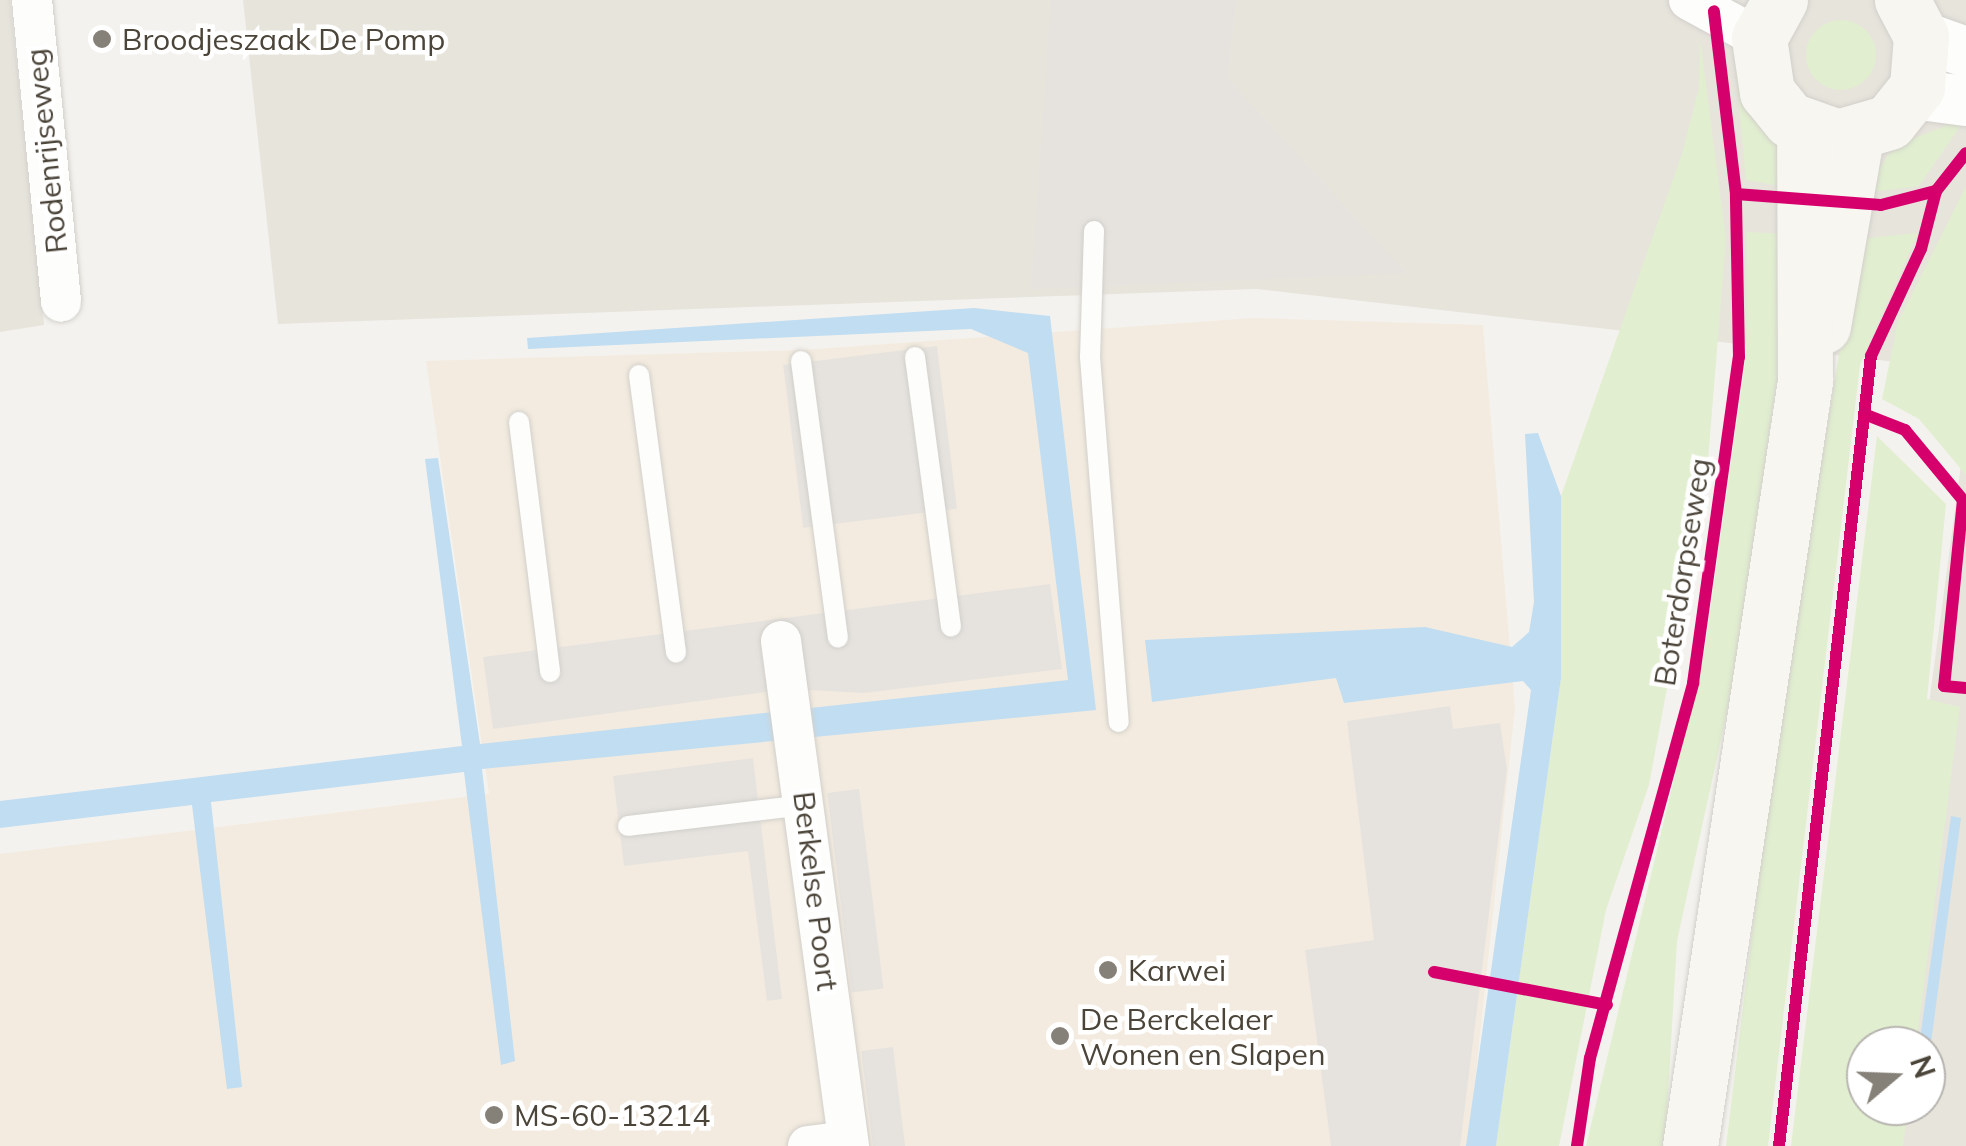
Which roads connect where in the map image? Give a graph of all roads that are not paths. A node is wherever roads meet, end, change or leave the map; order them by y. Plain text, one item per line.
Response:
1 (32, 0) edge
2 (1689, 0) edge
3 (1770, 19) edge
4 (1920, 19) edge
5 (1940, 98) edge
6 (1830, 132) junction
7 (1094, 231) dead end
8 (62, 302) dead end
9 (915, 356) dead end
10 (801, 361) dead end
11 (638, 374) dead end
12 (519, 422) dead end
13 (951, 627) dead end
14 (838, 638) dead end
15 (781, 641) dead end
16 (676, 653) dead end
17 (550, 672) dead end
18 (1120, 722) dead end
19 (805, 805) junction
20 (628, 826) dead end
21 (848, 1143) edge
22 (808, 1146) edge
23 (1690, 1146) edge

1 - 8 street, Rodenrijseweg
2 - 3 street
3 - 6 main road
4 - 5 main road
5 - 6 main road
6 - 23 main road
7 - 18 lane
9 - 13 lane
10 - 14 lane
11 - 16 lane
12 - 17 lane
15 - 19 street, Berkelse Poort
19 - 20 lane
19 - 21 street, Berkelse Poort
21 - 22 street, Berkelse Poort

